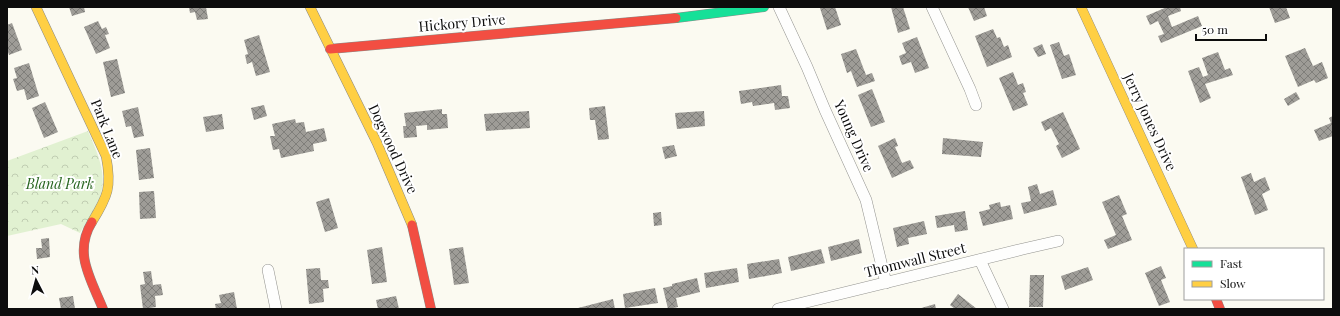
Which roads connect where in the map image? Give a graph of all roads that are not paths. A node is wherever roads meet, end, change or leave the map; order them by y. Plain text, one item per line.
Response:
1 (36, 7) edge
2 (310, 7) edge
3 (764, 7) edge
4 (779, 7) edge
5 (932, 7) edge
6 (1081, 7) edge
7 (330, 49) junction
8 (976, 105) dead end
9 (1058, 241) dead end
10 (1193, 248) edge
11 (980, 260) junction
12 (268, 270) dead end
13 (886, 283) junction
14 (103, 309) edge
15 (276, 309) edge
16 (431, 309) edge
17 (778, 309) edge
18 (1003, 309) edge

1 - 14 street, Park Lane
2 - 7 street, Dogwood Drive
3 - 7 street, Hickory Drive
4 - 13 street, Young Drive
5 - 8 street
6 - 10 street, Jerry Jones Drive
7 - 16 street, Dogwood Drive
9 - 11 street, Thomwall Street
11 - 13 street, Thomwall Street
11 - 18 street
12 - 15 street
13 - 17 street, Thomwall Street

